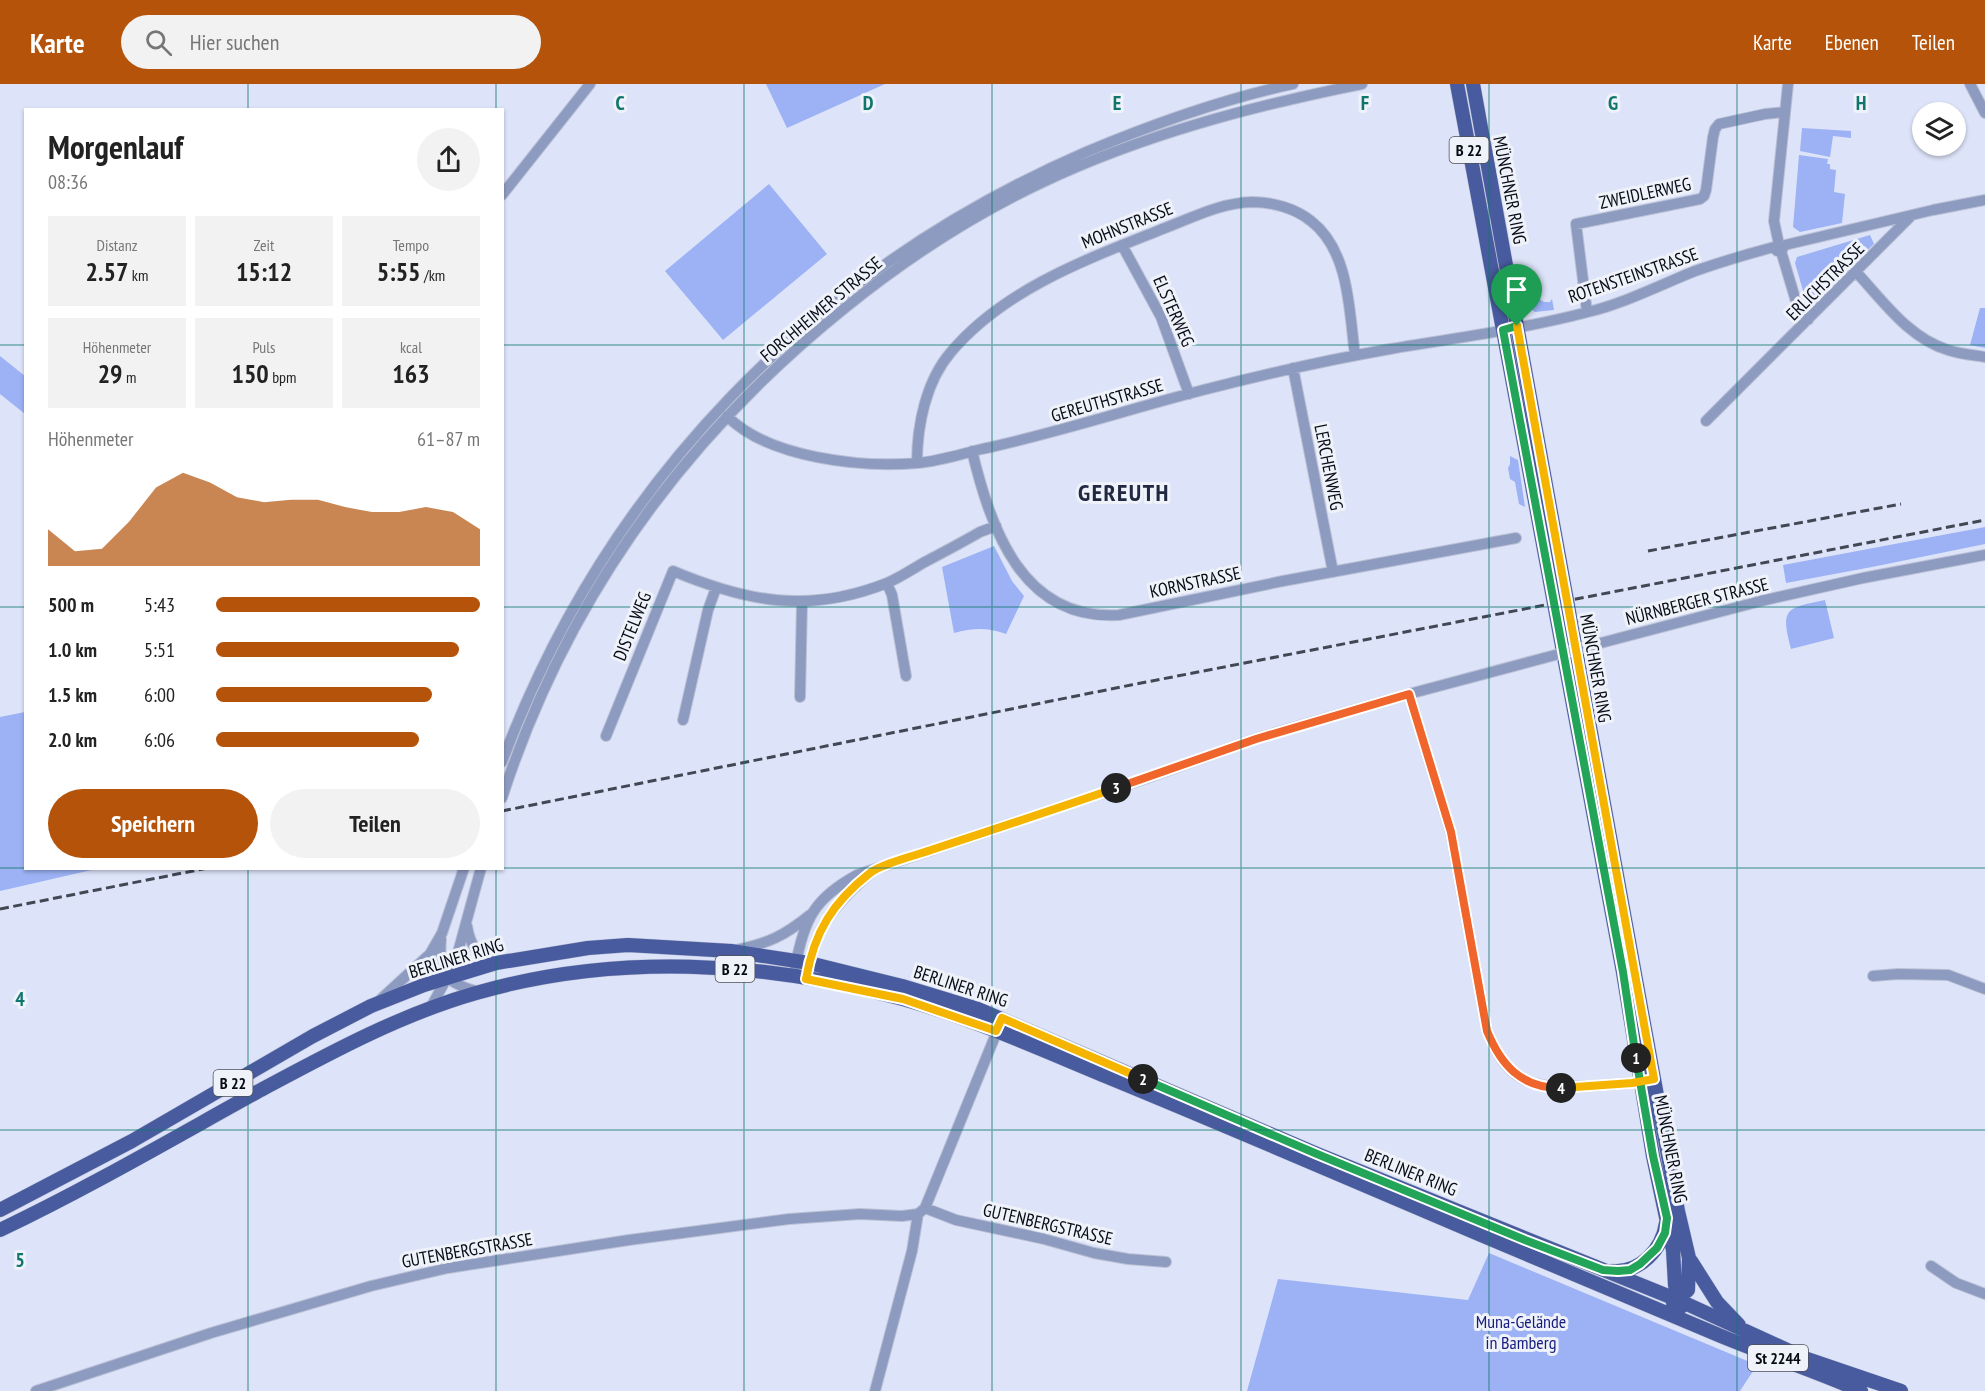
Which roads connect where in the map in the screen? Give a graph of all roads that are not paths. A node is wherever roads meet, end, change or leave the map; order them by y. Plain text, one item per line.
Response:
1 (591, 84) edge
2 (1293, 84) edge
3 (1362, 84) edge
4 (1457, 84) edge
5 (1473, 84) edge
6 (1788, 84) edge
7 (1970, 84) edge
8 (1341, 86) edge
9 (1785, 112) junction
10 (1985, 113) edge
11 (504, 193) edge
12 (1985, 200) edge
13 (1912, 215) junction
14 (1122, 245) junction
15 (1779, 246) junction
16 (1857, 273) junction
17 (1587, 312) junction
18 (1808, 320) junction
19 (1510, 328) junction
20 (1355, 355) junction
21 (1985, 357) edge
22 (1293, 368) junction
23 (1189, 394) junction
24 (727, 416) junction
25 (1706, 421) dead end
26 (972, 451) junction
27 (917, 463) junction
28 (996, 526) junction
29 (1516, 538) dead end
30 (1985, 555) edge
31 (1333, 572) junction
32 (887, 583) junction
33 (716, 588) junction
34 (802, 602) junction
35 (906, 676) dead end
36 (1409, 694) junction
37 (800, 697) dead end
38 (683, 720) dead end
39 (606, 736) dead end
40 (504, 757) edge
41 (504, 792) edge
42 (463, 870) edge
43 (480, 870) edge
44 (872, 871) junction
45 (810, 915) junction
46 (466, 920) junction
47 (442, 933) junction
48 (731, 951) junction
49 (802, 962) junction
50 (496, 963) junction
51 (1873, 976) dead end
52 (449, 977) junction
53 (799, 977) junction
54 (1985, 989) edge
55 (480, 992) junction
56 (371, 1006) junction
57 (431, 1007) junction
58 (999, 1025) junction
59 (1654, 1079) junction
60 (1640, 1082) junction
61 (0, 1210) edge
62 (922, 1211) junction
63 (1667, 1218) junction
64 (0, 1230) edge
65 (1689, 1258) junction
66 (1166, 1262) dead end
67 (1931, 1266) dead end
68 (1603, 1270) junction
69 (1985, 1294) edge
70 (1678, 1300) junction
71 (1658, 1309) junction
72 (1692, 1324) junction
73 (1749, 1334) junction
74 (36, 1391) edge
75 (875, 1391) edge
76 (1861, 1391) edge
77 (1901, 1391) edge

1 - 11 street
2 - 40 street, FORCHHEIMER STRASSE
3 - 8 street, FORCHHEIMER STRASSE
4 - 19 main road, MÜNCHNER RING / B 22
5 - 19 main road, MÜNCHNER RING / B 22
6 - 9 street
7 - 10 street
8 - 24 street, FORCHHEIMER STRASSE
9 - 15 street
9 - 17 street, ZWEIDLERWEG
12 - 13 street
13 - 15 street, ROTENSTEINSTRASSE
13 - 16 street, ERLICHSTRASSE
14 - 20 street, MOHNSTRASSE
14 - 23 street, ELSTERWEG
14 - 27 street, MOHNSTRASSE
15 - 17 street, ROTENSTEINSTRASSE
15 - 18 street
16 - 18 street, ERLICHSTRASSE
16 - 21 street
17 - 19 street, ROTENSTEINSTRASSE
18 - 25 street, ERLICHSTRASSE
19 - 20 street, GEREUTHSTRASSE
19 - 59 main road, MÜNCHNER RING / B 22
19 - 60 main road, MÜNCHNER RING / B 22
20 - 22 street, GEREUTHSTRASSE
22 - 23 street, GEREUTHSTRASSE
22 - 31 street, LERCHENWEG
23 - 26 street, GEREUTHSTRASSE
24 - 27 street, GEREUTHSTRASSE
24 - 41 street, FORCHHEIMER STRASSE
26 - 27 street, GEREUTHSTRASSE
26 - 28 street, KORNSTRASSE
28 - 31 street, KORNSTRASSE
28 - 32 street, DISTELWEG
29 - 31 street, KORNSTRASSE
30 - 36 street, NÜRNBERGER STRASSE, bridge
32 - 34 street, DISTELWEG
32 - 35 street
33 - 34 street, DISTELWEG
33 - 38 street
33 - 39 street, DISTELWEG
34 - 37 street
36 - 44 street, NÜRNBERGER STRASSE
36 - 60 street
42 - 47 street
43 - 46 street
44 - 45 street, NÜRNBERGER STRASSE
44 - 49 street, NÜRNBERGER STRASSE
45 - 48 street
45 - 49 street, NÜRNBERGER STRASSE
46 - 50 street
46 - 52 street
47 - 52 street
47 - 56 street
48 - 49 main road, BERLINER RING / B 22
48 - 50 main road, BERLINER RING / B 22
49 - 53 street
49 - 58 main road, BERLINER RING / B 22
50 - 52 main road, BERLINER RING / B 22
51 - 54 street
52 - 55 street
52 - 56 main road, BERLINER RING / B 22
52 - 57 street
53 - 55 main road, BERLINER RING / B 22
53 - 58 main road, BERLINER RING / B 22
55 - 57 main road, BERLINER RING / B 22
56 - 61 main road, BERLINER RING / B 22
57 - 64 main road, BERLINER RING / B 22
58 - 62 street
58 - 68 main road, BERLINER RING / B 22
58 - 71 main road, BERLINER RING / B 22
59 - 60 street
59 - 65 main road, MÜNCHNER RING / B 22
60 - 63 main road, MÜNCHNER RING / B 22
62 - 66 street, GUTENBERGSTRASSE
62 - 74 street, GUTENBERGSTRASSE
62 - 75 street
63 - 68 main road, B 22
63 - 70 main road, MÜNCHNER RING
65 - 70 main road, B 22
65 - 73 main road
67 - 69 street
68 - 70 main road, BERLINER RING / St 2244
70 - 71 main road
70 - 72 main road
70 - 73 main road, BERLINER RING / St 2244
71 - 72 main road, BERLINER RING / St 2244
72 - 76 main road, BERLINER RING / St 2244
73 - 77 main road, BERLINER RING / St 2244

